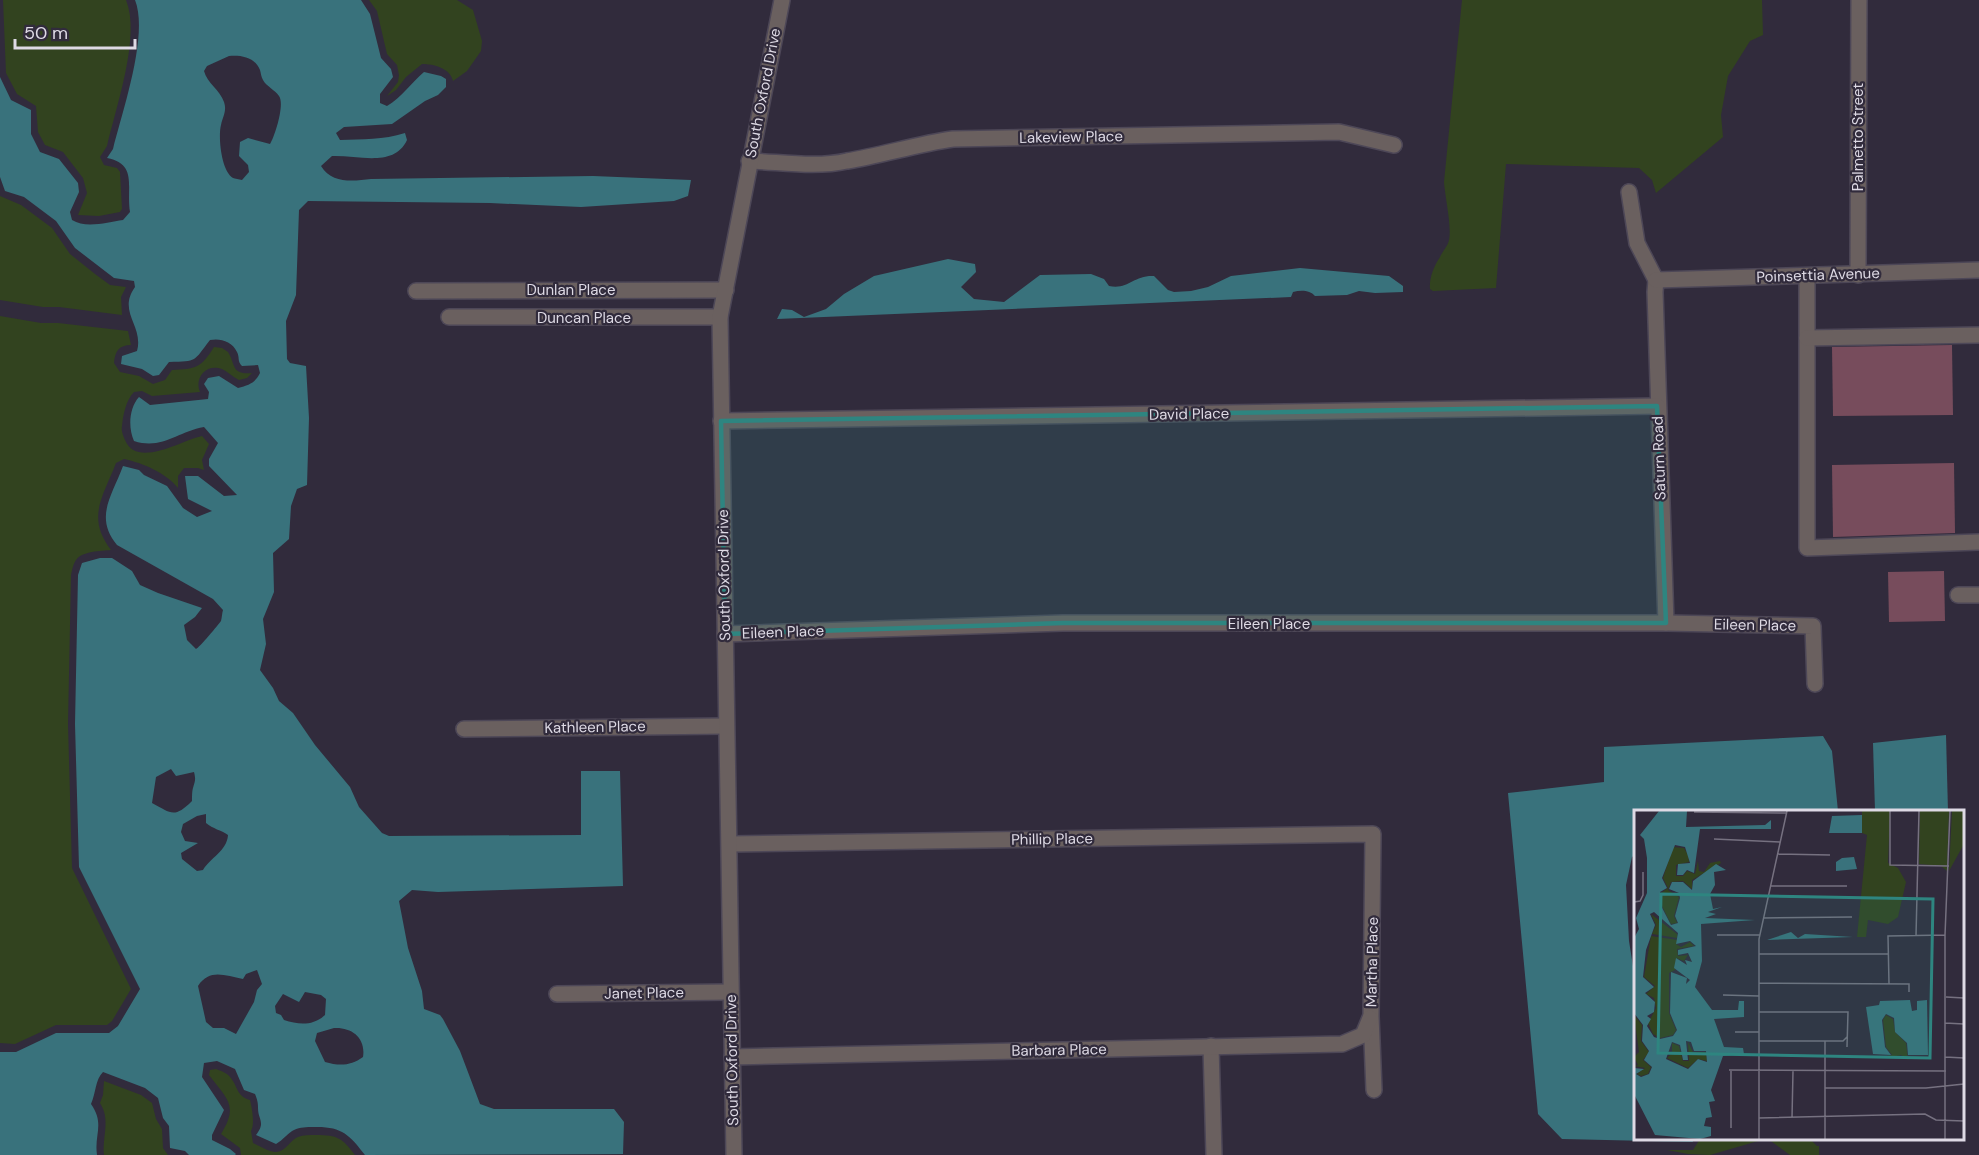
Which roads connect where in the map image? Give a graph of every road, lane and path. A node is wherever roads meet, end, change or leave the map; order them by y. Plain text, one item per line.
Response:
1 (782, 0) edge
2 (1859, 0) edge
3 (1394, 145) dead end
4 (749, 161) junction
5 (1629, 192) dead end
6 (1979, 270) edge
7 (1858, 275) junction
8 (1808, 276) junction
9 (1656, 286) junction
10 (726, 290) junction
11 (416, 291) dead end
12 (449, 317) dead end
13 (720, 317) junction
14 (1979, 335) edge
15 (1807, 338) junction
16 (1657, 406) junction
17 (721, 421) junction
18 (1979, 542) edge
19 (1958, 595) dead end
20 (1979, 595) edge
21 (1666, 623) junction
22 (725, 634) junction
23 (1815, 684) dead end
24 (726, 726) junction
25 (464, 729) dead end
26 (1374, 834) joint
27 (730, 844) junction
28 (730, 992) junction
29 (557, 994) dead end
30 (1371, 1016) junction
31 (1211, 1046) junction
32 (732, 1057) junction
33 (1374, 1090) dead end
34 (734, 1155) edge
35 (1214, 1155) edge

1 - 4 street, South Oxford Drive
2 - 7 street, Palmetto Street
3 - 4 street, Lakeview Place
4 - 10 street, South Oxford Drive
5 - 9 street
6 - 7 street, Poinsettia Avenue
7 - 8 street, Poinsettia Avenue
8 - 9 street, Poinsettia Avenue
8 - 15 street
9 - 16 street, Saturn Road
10 - 11 street, Dunlan Place
10 - 13 street, South Oxford Drive
12 - 13 street, Duncan Place
13 - 17 street, South Oxford Drive
14 - 15 street
15 - 18 street
16 - 17 street, David Place
16 - 21 street, Saturn Road
17 - 22 street, South Oxford Drive
19 - 20 street
21 - 22 street, Eileen Place
21 - 23 street, Eileen Place
22 - 24 street, South Oxford Drive
24 - 25 street, Kathleen Place
24 - 27 street, South Oxford Drive
26 - 27 street, Phillip Place
26 - 30 street, Martha Place
27 - 28 street, South Oxford Drive
28 - 29 street, Janet Place
28 - 32 street, South Oxford Drive
30 - 31 street, Barbara Place
30 - 33 street, Martha Place
31 - 32 street, Barbara Place
31 - 35 street
32 - 34 street, South Oxford Drive

